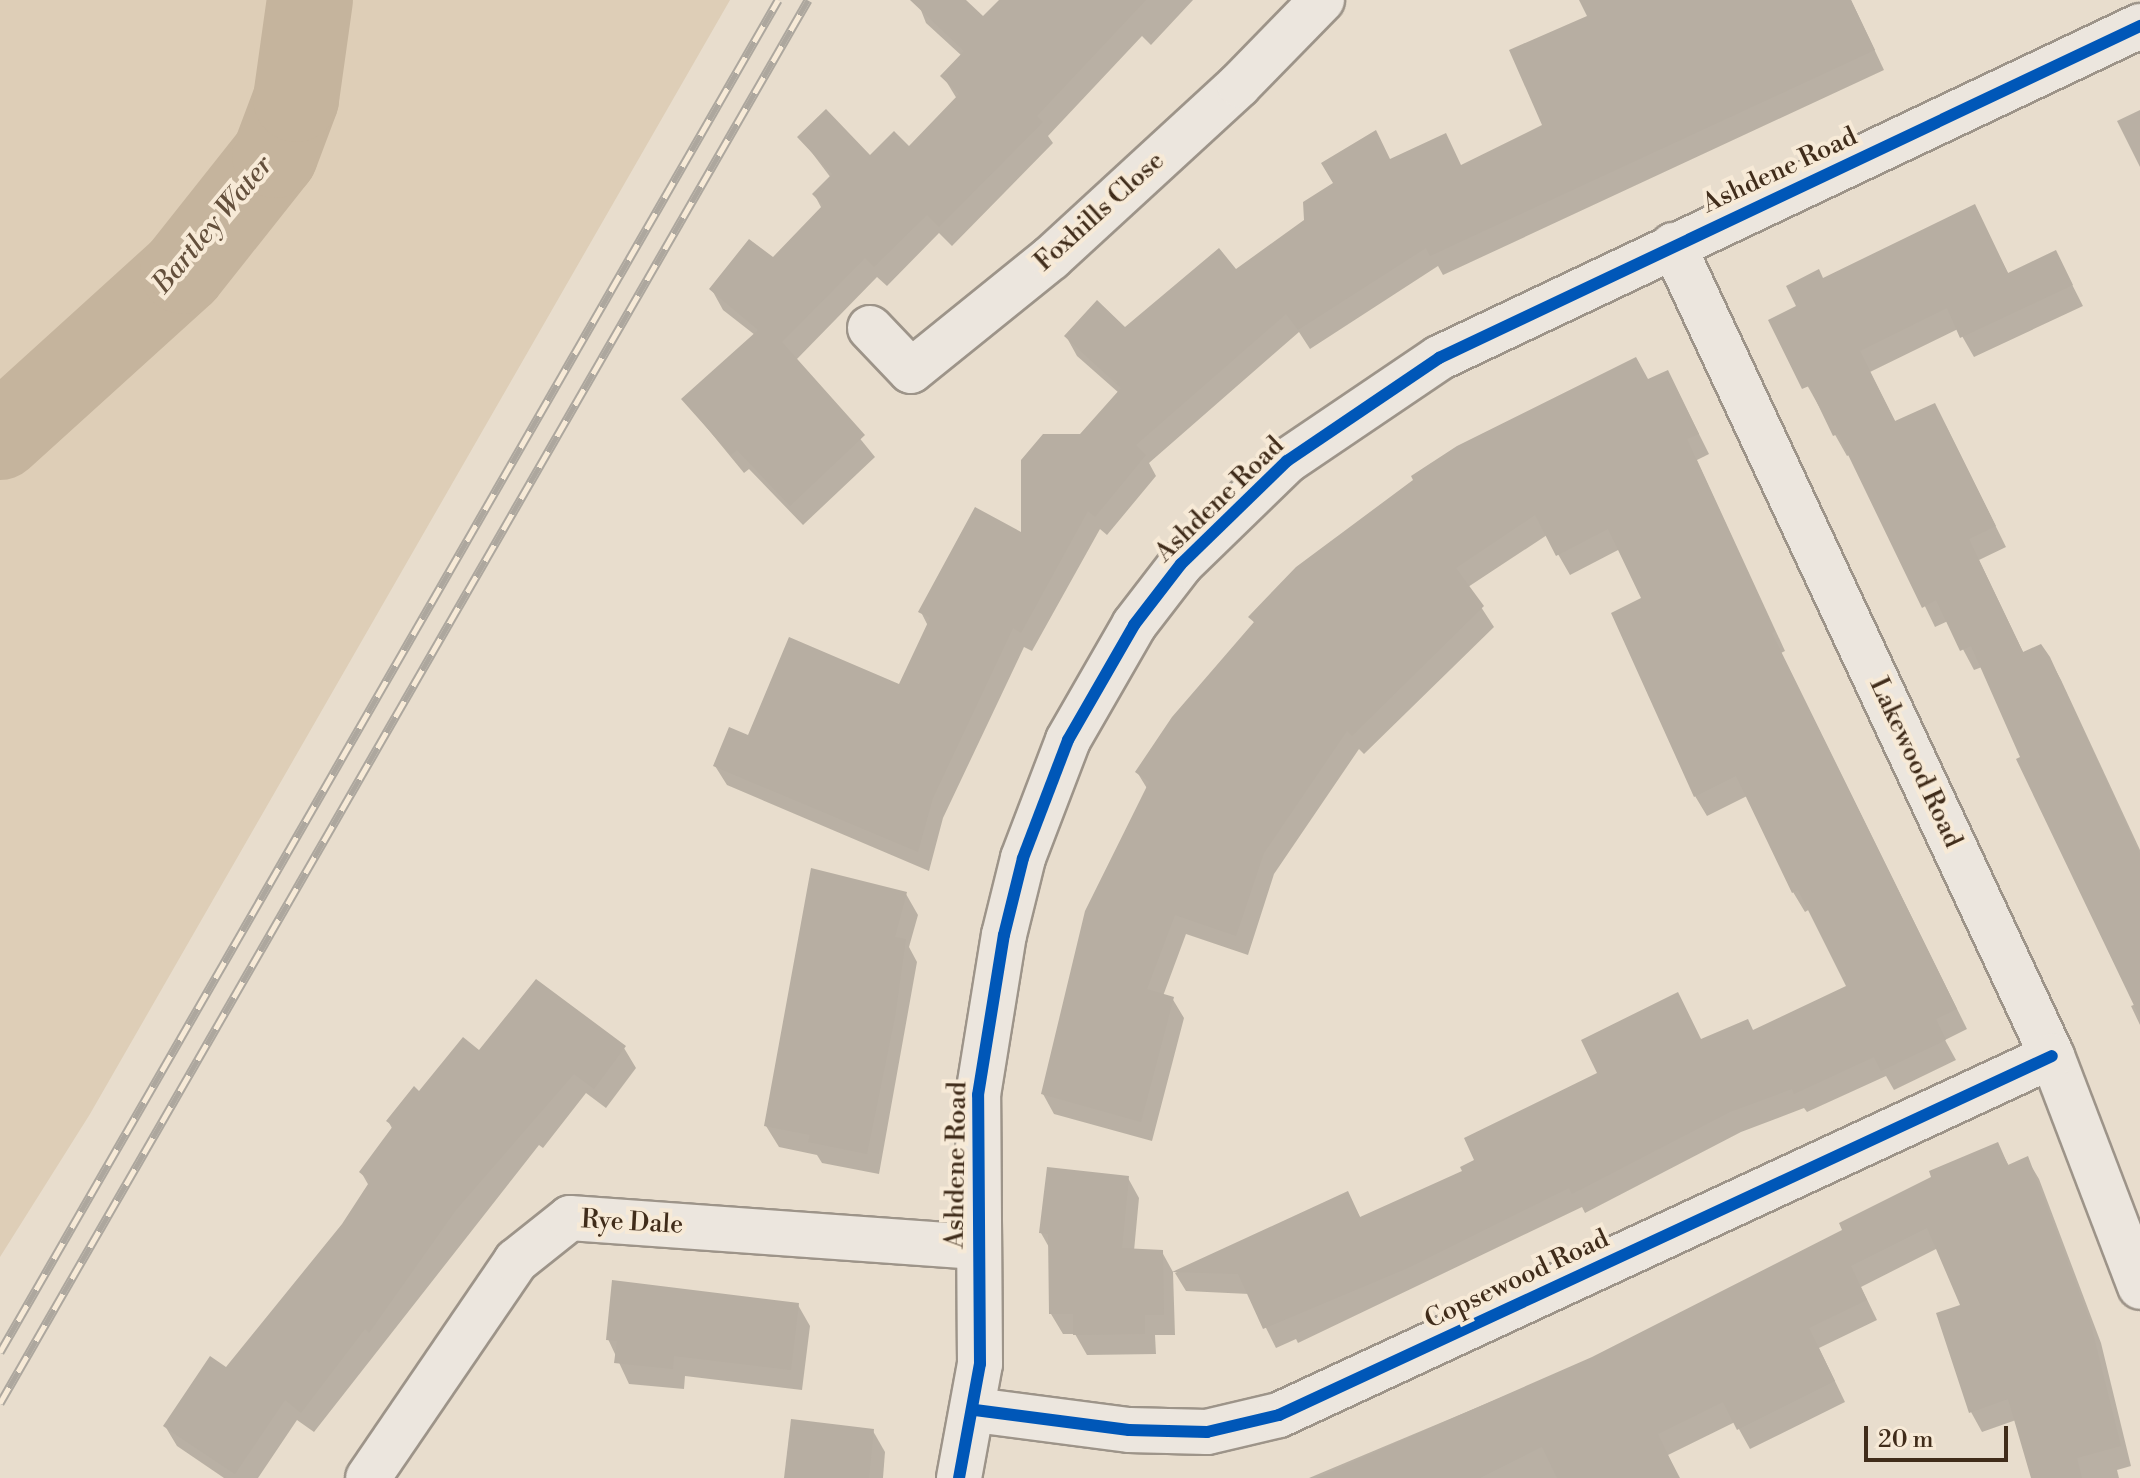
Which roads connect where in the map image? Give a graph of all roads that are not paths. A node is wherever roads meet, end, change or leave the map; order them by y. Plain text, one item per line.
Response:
1 (1322, 0) edge
2 (2140, 26) edge
3 (1673, 245) junction
4 (870, 328) dead end
5 (2052, 1056) junction
6 (977, 1247) junction
7 (2140, 1287) edge
8 (975, 1410) junction
9 (368, 1478) edge
10 (959, 1478) edge

1 - 4 street, Foxhills Close
2 - 3 street, Ashdene Road
3 - 5 street, Lakewood Road
3 - 6 street, Ashdene Road
5 - 7 street, Lakewood Road
5 - 8 street, Copsewood Road
6 - 8 street, Ashdene Road
6 - 9 street, Rye Dale
8 - 10 street, Ashdene Road

